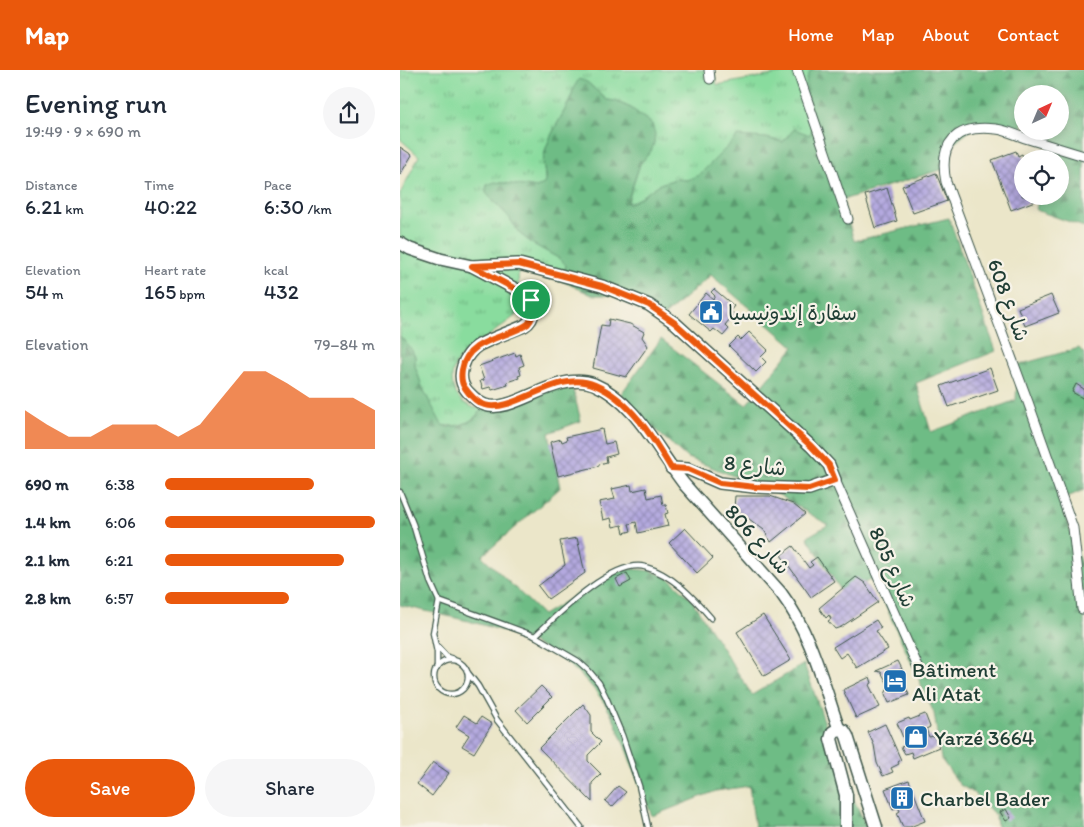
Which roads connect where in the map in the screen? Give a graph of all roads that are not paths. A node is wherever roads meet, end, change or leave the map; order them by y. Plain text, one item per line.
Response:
1 (796, 70) edge
2 (1084, 156) edge
3 (848, 219) dead end
4 (400, 243) edge
5 (472, 266) junction
6 (671, 468) junction
7 (835, 480) junction
8 (400, 492) edge
9 (439, 601) junction
10 (1082, 609) dead end
11 (711, 618) dead end
12 (535, 636) junction
13 (436, 644) junction
14 (455, 660) junction
15 (437, 669) junction
16 (919, 669) dead end
17 (468, 673) junction
18 (466, 685) junction
19 (478, 686) junction
20 (839, 729) junction
21 (581, 827) edge
22 (648, 827) edge
23 (846, 827) edge
24 (876, 827) edge

1 - 3 street
2 - 10 street, شارع 608
4 - 5 street
5 - 6 street, شارع 806
5 - 7 street
6 - 7 street, شارع 8
6 - 20 street, شارع 806
7 - 16 street, شارع 805
8 - 9 lane
9 - 12 lane
9 - 13 lane
11 - 12 lane
12 - 22 lane
13 - 14 lane
13 - 15 lane
14 - 15 lane
14 - 17 lane
15 - 18 lane
17 - 18 lane
17 - 19 lane
18 - 19 lane
19 - 21 lane
20 - 23 main road
20 - 24 main road

